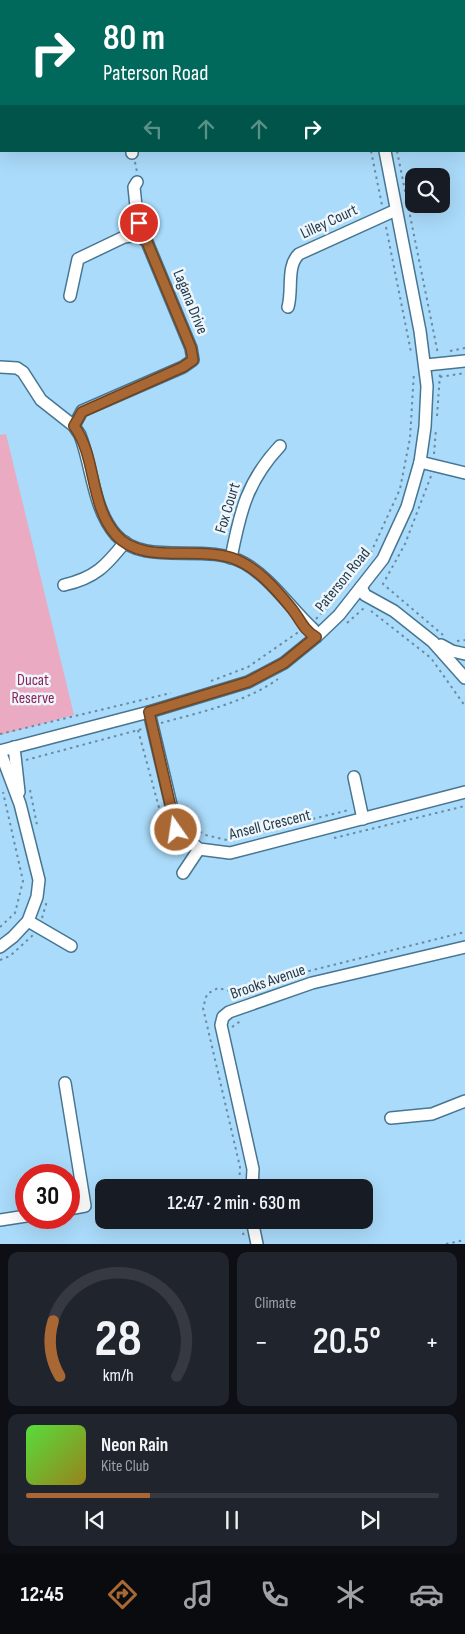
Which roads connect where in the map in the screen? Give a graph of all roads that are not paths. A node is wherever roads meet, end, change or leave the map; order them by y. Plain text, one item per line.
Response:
1 (385, 152) edge
2 (137, 182) road end
3 (396, 210) junction
4 (139, 235) junction
5 (70, 296) dead end
6 (288, 307) dead end
7 (421, 361) junction
8 (465, 361) edge
9 (0, 367) edge
10 (74, 426) junction
11 (280, 446) dead end
12 (420, 462) junction
13 (465, 473) edge
14 (126, 542) junction
15 (231, 558) junction
16 (357, 584) junction
17 (64, 585) dead end
18 (316, 637) junction
19 (461, 661) edge
20 (149, 712) junction
21 (14, 747) junction
22 (0, 751) edge
23 (354, 777) dead end
24 (465, 792) edge
25 (20, 804) junction
26 (362, 813) junction
27 (199, 849) junction
28 (184, 873) dead end
29 (28, 921) junction
30 (71, 946) dead end
31 (465, 946) edge
32 (0, 947) edge
33 (66, 1083) dead end
34 (465, 1101) edge
35 (391, 1118) dead end
36 (79, 1164) edge
37 (80, 1174) edge
38 (252, 1179) edge
39 (80, 1207) edge
40 (15, 1218) edge
41 (0, 1220) edge
42 (254, 1229) edge
43 (257, 1244) edge

1 - 3 street, Paterson Road
2 - 4 street, Lagana Drive
3 - 6 street, Lilley Court
3 - 7 street, Paterson Road
4 - 5 street
4 - 10 street, Lagana Drive
7 - 8 street
7 - 12 street, Paterson Road
9 - 10 street
10 - 14 street
11 - 15 street, Fox Court
12 - 13 street
12 - 16 street, Paterson Road
14 - 15 street
14 - 17 street
15 - 18 street
16 - 18 street, Paterson Road
16 - 19 street
18 - 20 street, Paterson Road
20 - 21 street, Paterson Road
20 - 27 street
21 - 22 street, Paterson Road
21 - 25 street
22 - 25 street
23 - 26 street
24 - 26 street, Ansell Crescent
25 - 29 street
26 - 27 street, Ansell Crescent
27 - 28 street
29 - 30 street
29 - 32 street
31 - 38 street, Brooks Avenue
33 - 36 street
34 - 35 street
37 - 39 street
40 - 41 street
42 - 43 street

